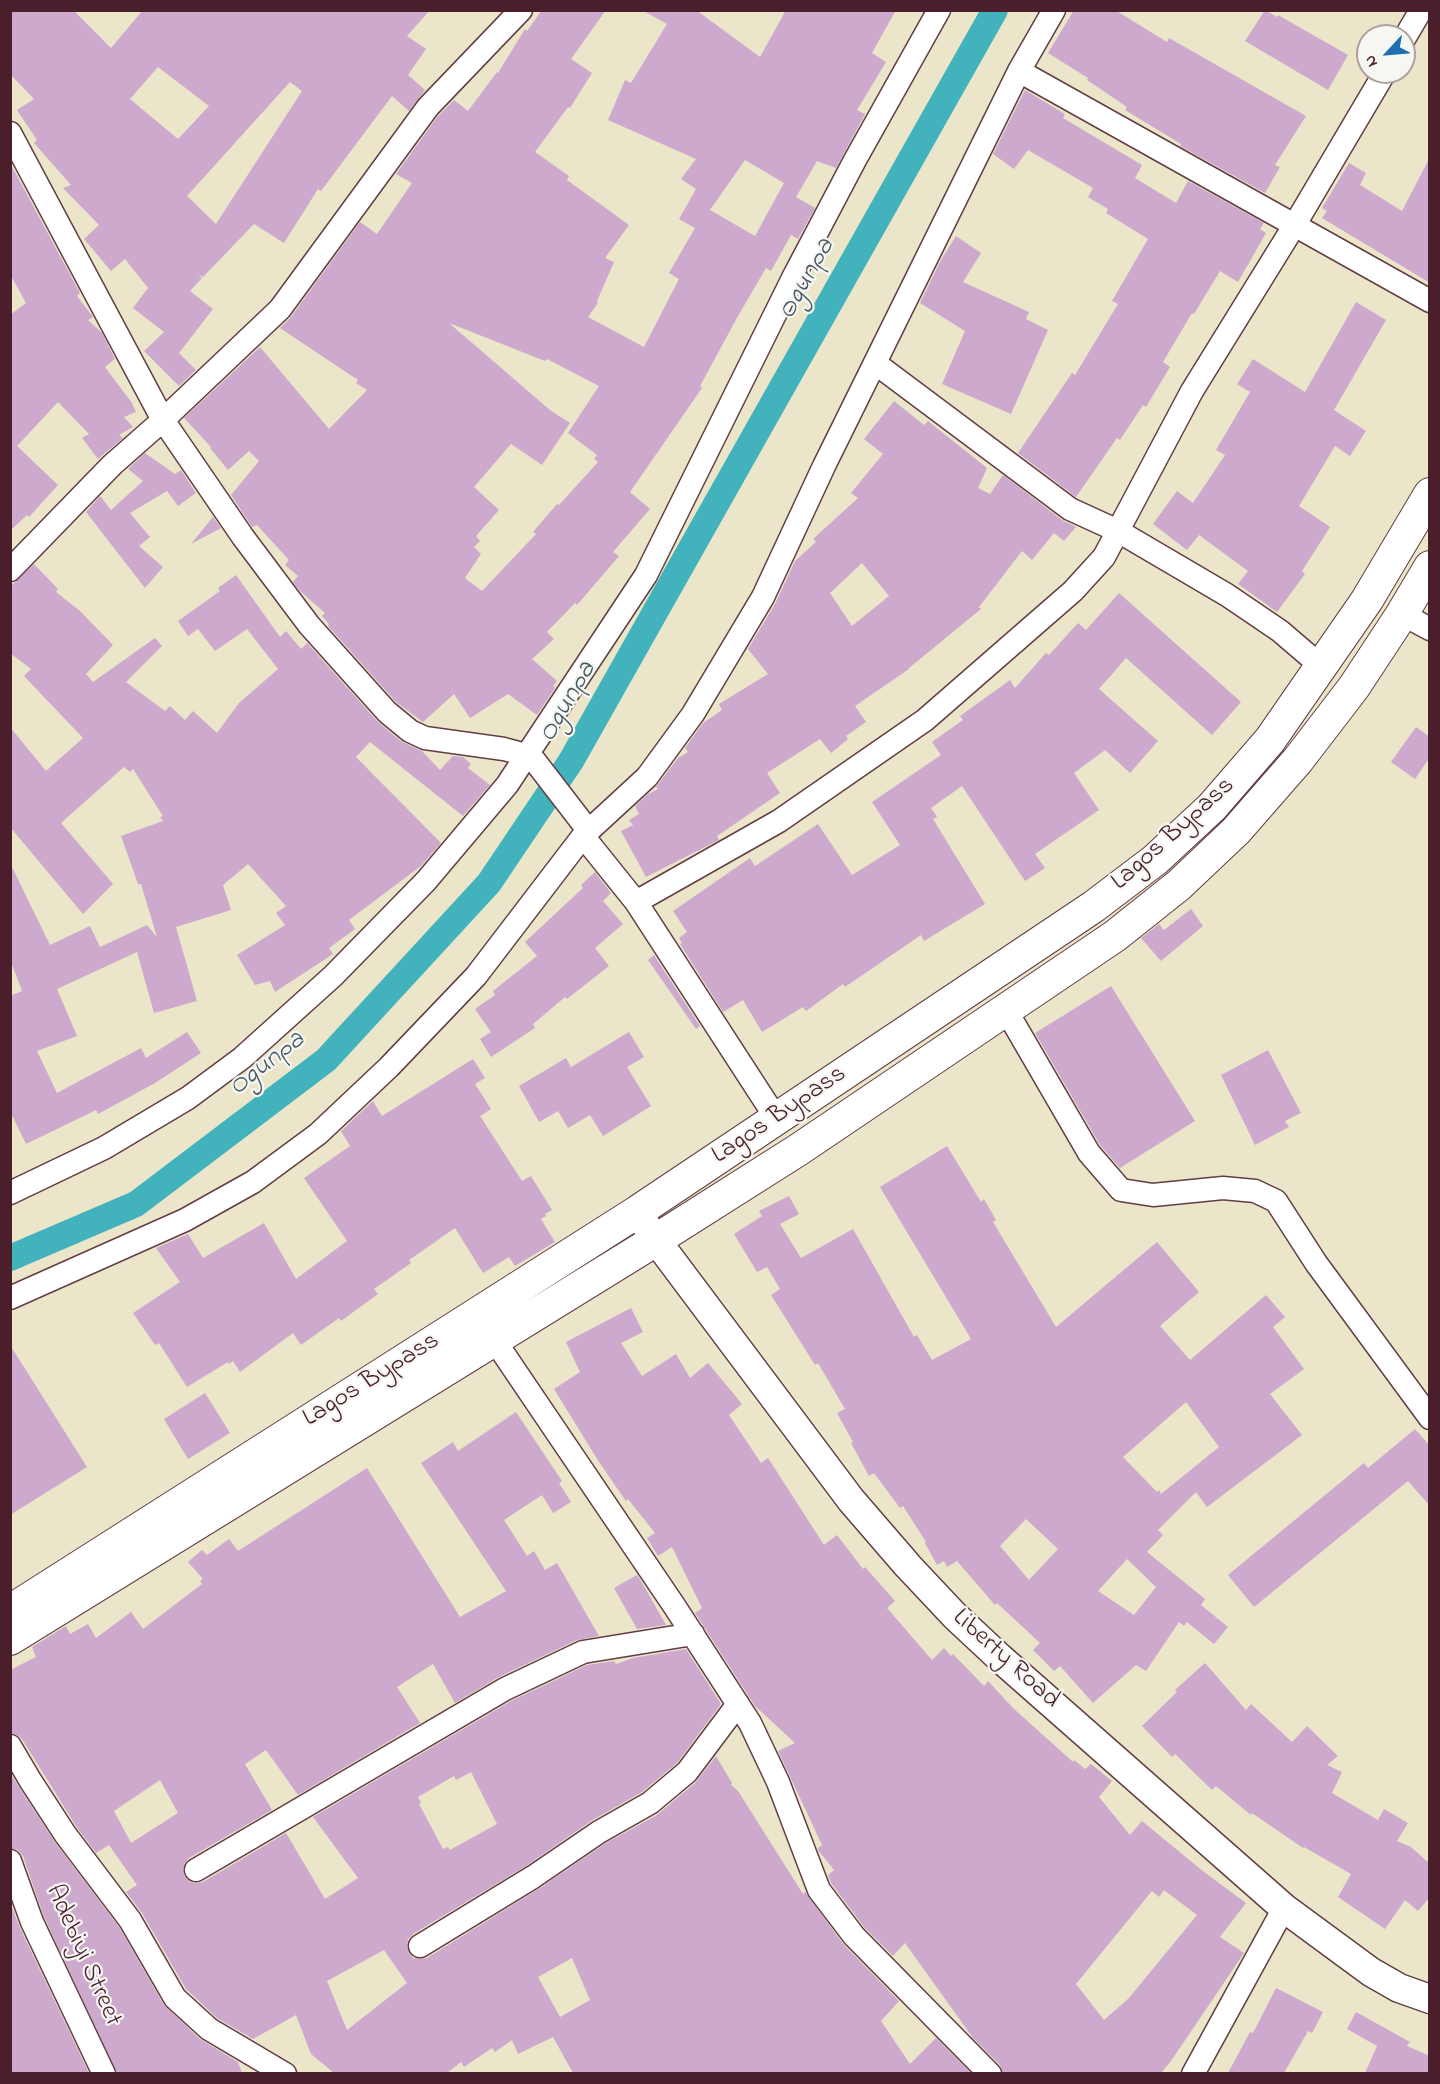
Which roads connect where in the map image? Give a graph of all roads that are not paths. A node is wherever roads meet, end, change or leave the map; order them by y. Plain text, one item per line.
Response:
1 (521, 10) edge
2 (939, 10) edge
3 (1054, 10) edge
4 (1421, 10) edge
5 (1413, 24) edge
6 (1019, 71) junction
7 (1378, 84) edge
8 (10, 133) edge
9 (1294, 226) junction
10 (1430, 301) edge
11 (875, 363) junction
12 (163, 420) junction
13 (1430, 494) edge
14 (1118, 531) junction
15 (1430, 567) edge
16 (10, 570) edge
17 (1402, 614) junction
18 (1430, 630) edge
19 (1322, 667) junction
20 (530, 758) junction
21 (586, 833) junction
22 (636, 902) junction
23 (1006, 1010) junction
24 (776, 1118) junction
25 (10, 1193) edge
26 (637, 1212) junction
27 (656, 1240) junction
28 (10, 1298) edge
29 (495, 1341) junction
30 (1430, 1418) edge
31 (10, 1611) edge
32 (693, 1634) junction
33 (10, 1639) edge
34 (738, 1704) junction
35 (10, 1746) edge
36 (10, 1861) edge
37 (196, 1870) dead end
38 (1284, 1908) junction
39 (420, 1946) dead end
40 (1430, 2000) edge
41 (104, 2073) edge
42 (285, 2073) edge
43 (990, 2073) edge
44 (1193, 2073) edge

1 - 12 street
2 - 20 street
3 - 6 street
4 - 5 street
6 - 9 street
6 - 11 street
7 - 9 street
8 - 12 street
9 - 10 street
9 - 14 street
11 - 14 street
11 - 21 street
12 - 16 street
12 - 20 street
13 - 19 main road, Lagos Bypass
14 - 19 street
14 - 22 street
15 - 17 main road, Lagos Bypass
17 - 18 street
17 - 23 main road, Lagos Bypass
19 - 24 main road, Lagos Bypass
20 - 21 street
20 - 25 street
21 - 22 street
21 - 28 street
22 - 24 street
23 - 27 main road, Lagos Bypass
23 - 30 street
24 - 26 main road, Lagos Bypass
26 - 27 street, Liberty Road
26 - 31 main road, Lagos Bypass
27 - 29 main road, Lagos Bypass
27 - 38 street, Liberty Road
29 - 32 street
29 - 33 main road, Lagos Bypass
32 - 34 street
32 - 37 street
34 - 39 street
34 - 43 street
35 - 42 street
36 - 41 street, Adebiyi Street
38 - 40 street, Liberty Road
38 - 44 street

